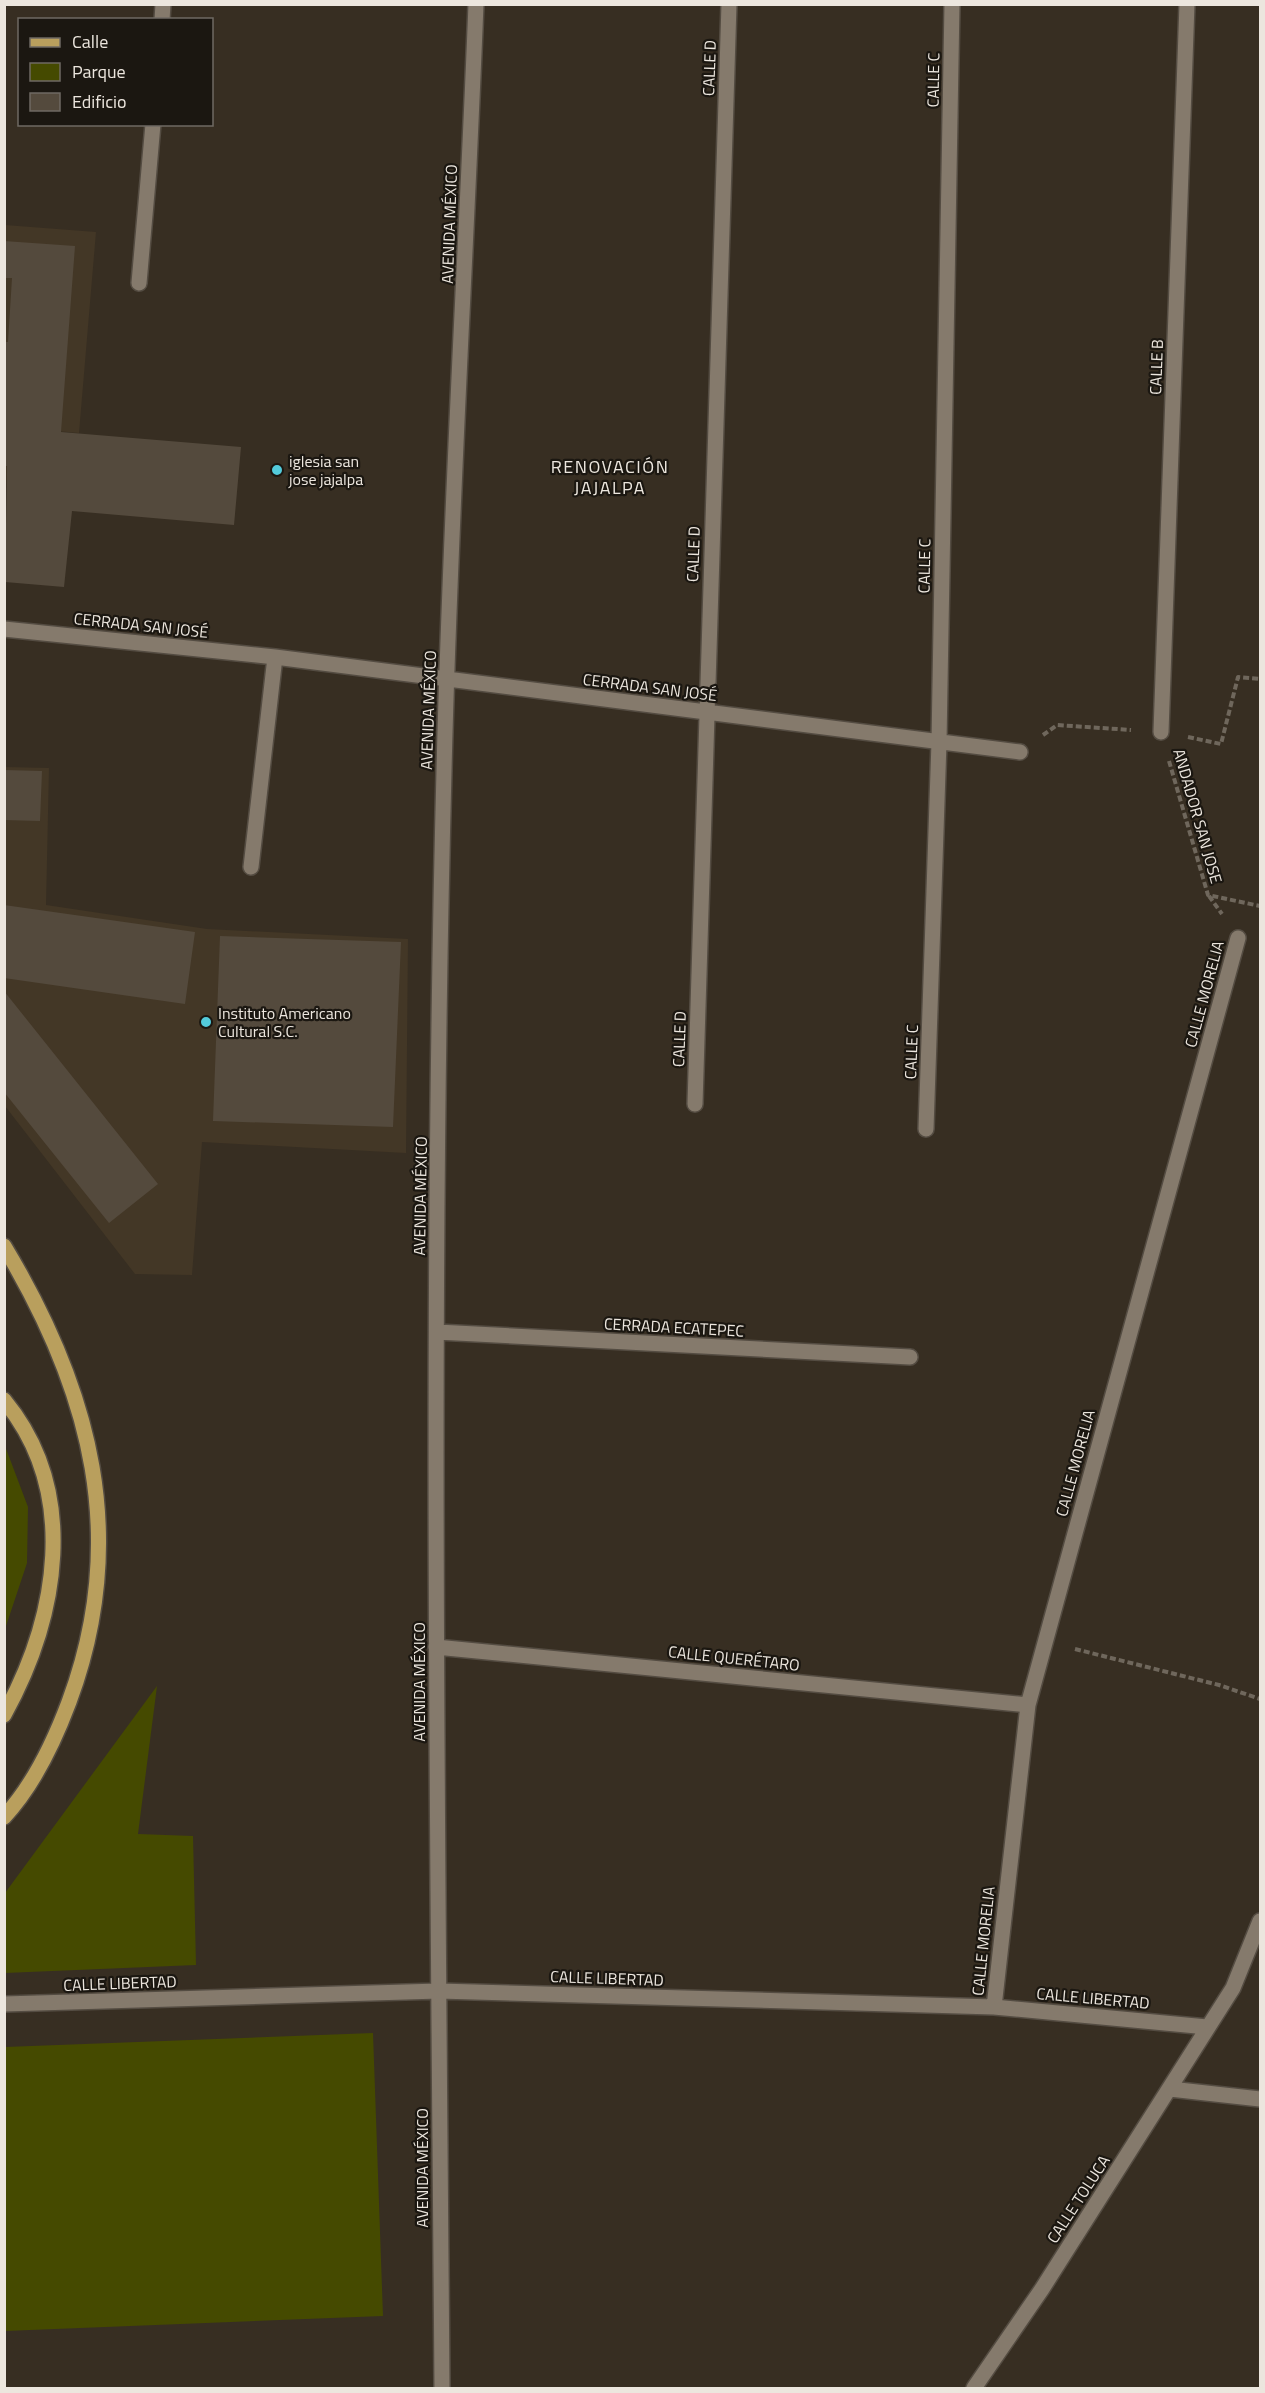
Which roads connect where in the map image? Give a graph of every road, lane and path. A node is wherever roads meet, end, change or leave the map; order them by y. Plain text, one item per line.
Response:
1 (476, 4) edge
2 (729, 4) edge
3 (952, 4) edge
4 (1187, 4) edge
5 (153, 126) edge
6 (139, 283) dead end
7 (4, 629) edge
8 (274, 657) junction
9 (447, 679) junction
10 (1260, 679) edge
11 (706, 712) junction
12 (1161, 732) junction
13 (939, 742) junction
14 (1020, 752) joint
15 (251, 867) dead end
16 (1260, 906) edge
17 (1238, 938) dead end
18 (695, 1104) dead end
19 (926, 1129) dead end
20 (4, 1246) edge
21 (437, 1332) junction
22 (910, 1357) dead end
23 (4, 1400) edge
24 (1045, 1642) junction
25 (436, 1647) junction
26 (1260, 1699) edge
27 (1028, 1705) junction
28 (4, 1715) edge
29 (4, 1817) edge
30 (1260, 1921) edge
31 (439, 1991) junction
32 (4, 2004) edge
33 (994, 2007) junction
34 (1207, 2027) junction
35 (1170, 2089) junction
36 (1260, 2099) edge
37 (442, 2388) edge
38 (974, 2388) edge

1 - 9 street, AVENIDA MÉXICO
2 - 11 street, CALLE D
3 - 13 street, CALLE C
4 - 12 street, CALLE B
5 - 6 street
7 - 8 street, CERRADA SAN JOSÉ
8 - 9 street, CERRADA SAN JOSÉ
8 - 15 street
9 - 11 street, CERRADA SAN JOSÉ
9 - 21 street, AVENIDA MÉXICO
10 - 12 path
11 - 13 street, CERRADA SAN JOSÉ
11 - 18 street, CALLE D
12 - 14 path, ANDADOR SAN JOSE
12 - 16 path, ANDADOR SAN JOSE
13 - 14 street, CERRADA SAN JOSÉ
13 - 19 street, CALLE C
17 - 24 street, CALLE MORELIA
20 - 29 main road
21 - 22 street, CERRADA ECATEPEC
21 - 25 street, AVENIDA MÉXICO
23 - 28 main road
24 - 26 path
24 - 27 street, CALLE MORELIA
25 - 27 street, CALLE QUERÉTARO
25 - 31 street, AVENIDA MÉXICO
27 - 33 street, CALLE MORELIA
30 - 34 street, CALLE TOLUCA
31 - 32 street, CALLE LIBERTAD
31 - 33 street, CALLE LIBERTAD
31 - 37 street, AVENIDA MÉXICO
33 - 34 street, CALLE LIBERTAD
34 - 35 street, CALLE TOLUCA
35 - 36 street
35 - 38 street, CALLE TOLUCA

